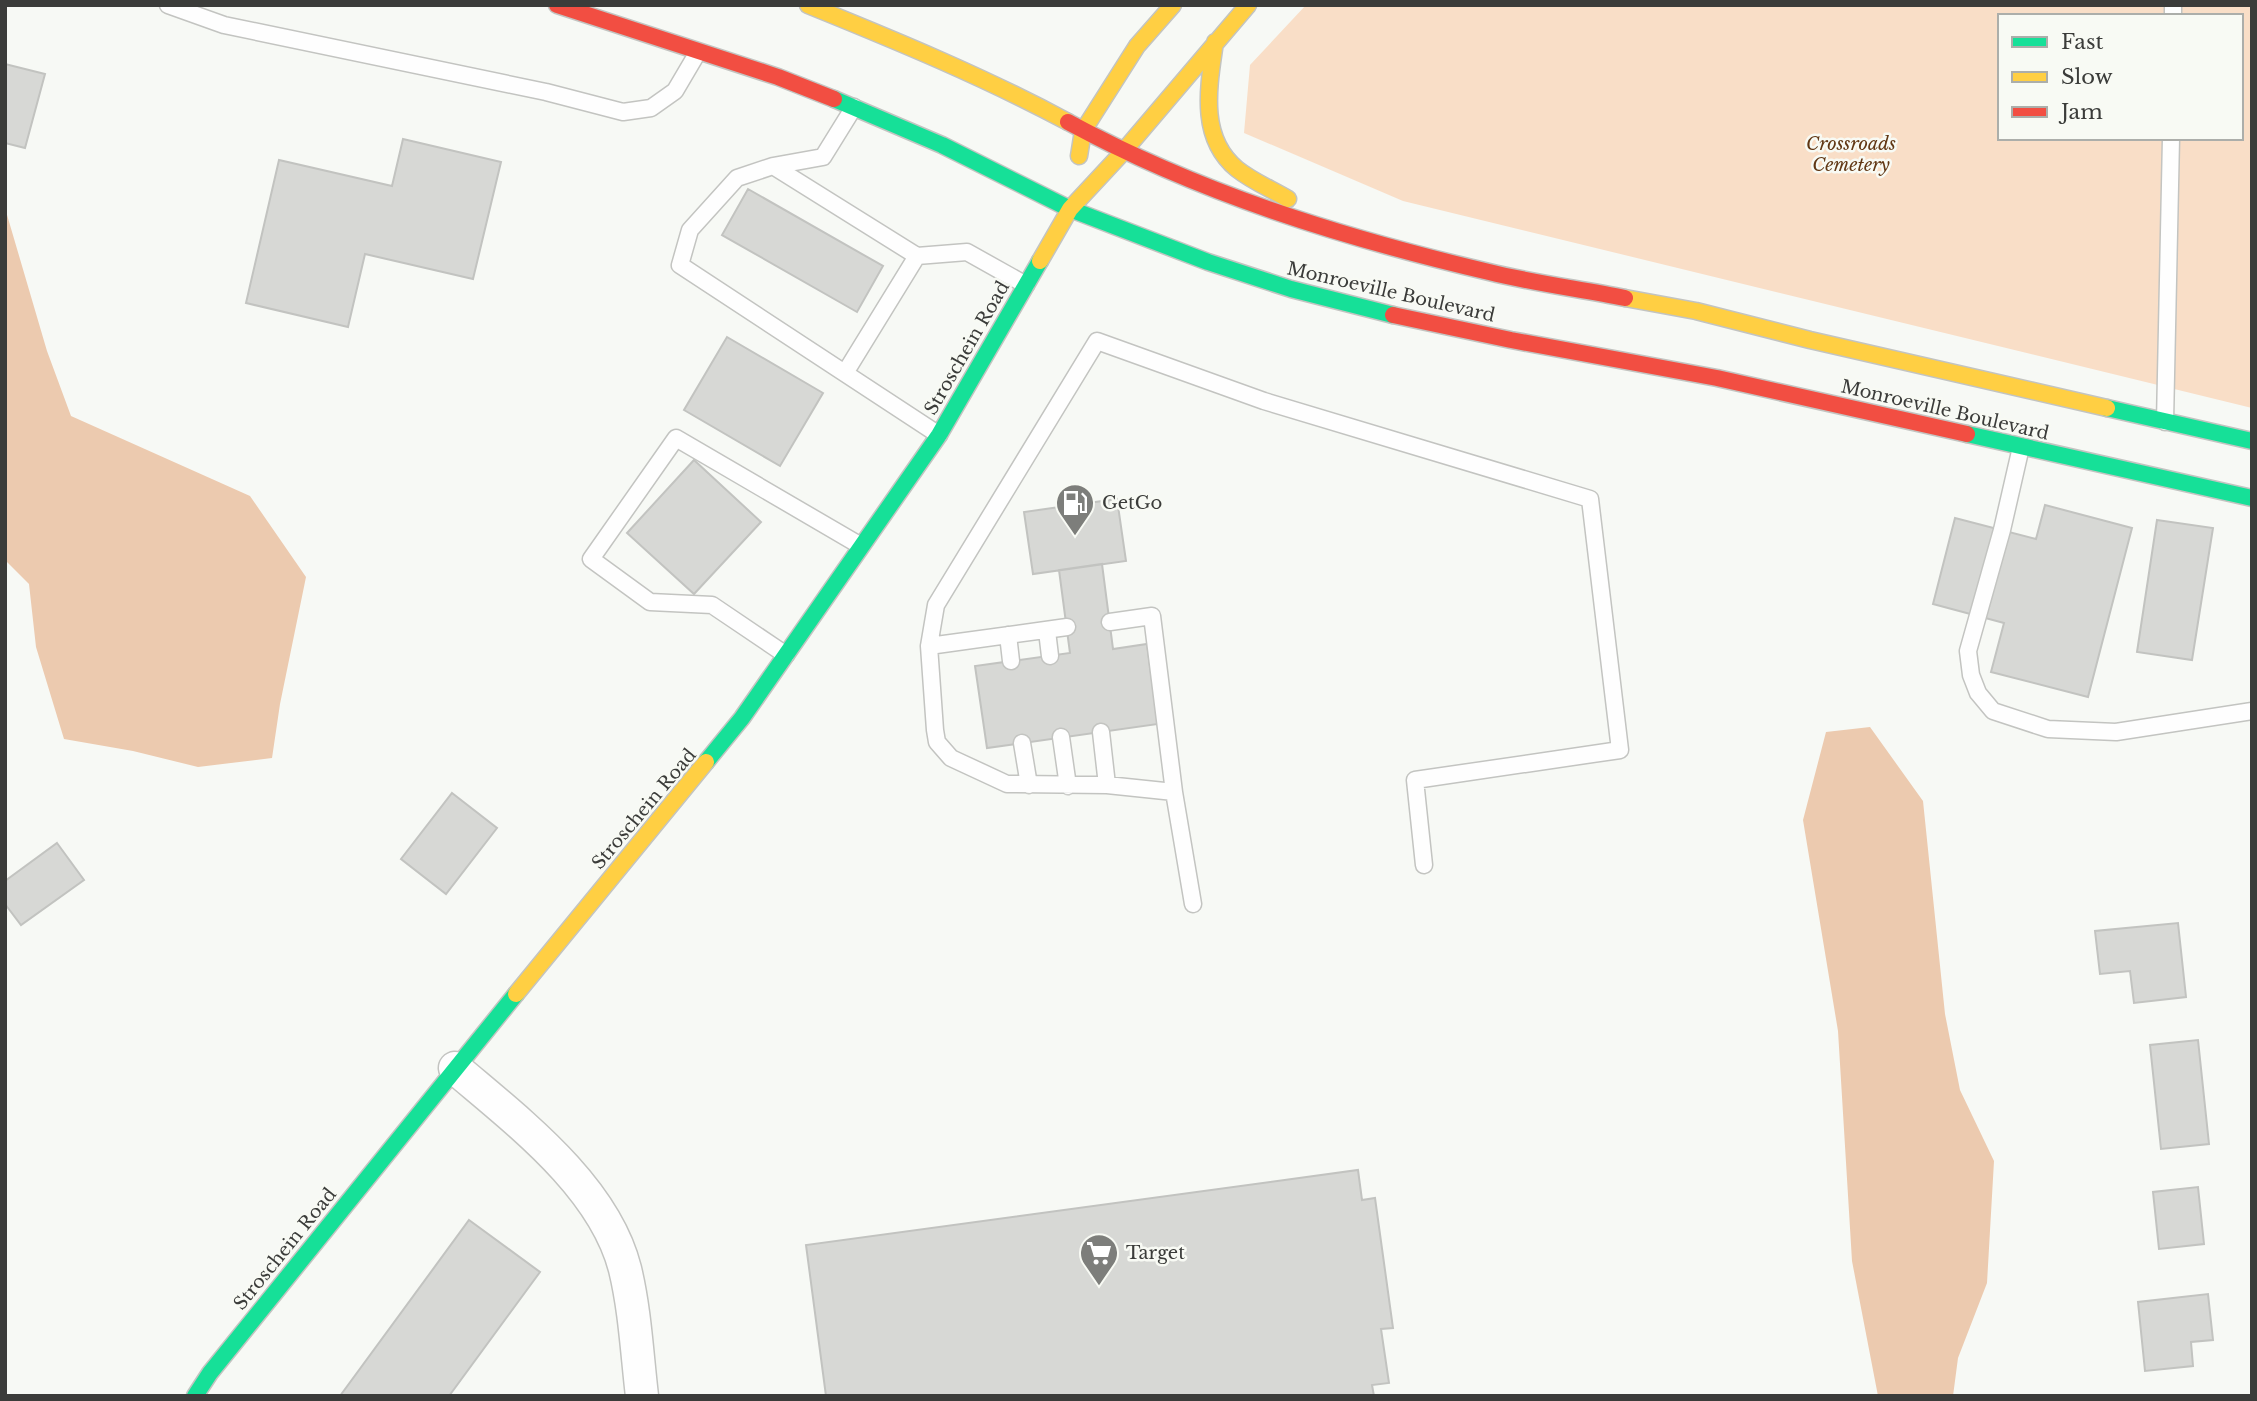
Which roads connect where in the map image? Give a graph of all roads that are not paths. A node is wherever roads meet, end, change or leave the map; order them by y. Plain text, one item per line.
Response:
1 (168, 5) edge
2 (557, 5) edge
3 (808, 5) edge
4 (1173, 5) edge
5 (1248, 5) edge
6 (1216, 42) junction
7 (698, 52) junction
8 (854, 107) junction
9 (1083, 131) junction
10 (2171, 140) edge
11 (1123, 152) junction
12 (773, 166) junction
13 (1070, 209) junction
14 (1364, 240) junction
15 (917, 256) junction
16 (1026, 285) junction
17 (845, 373) junction
18 (2165, 422) junction
19 (939, 435) junction
20 (2252, 441) edge
21 (2021, 447) junction
22 (2252, 498) edge
23 (861, 546) junction
24 (1110, 622) dead end
25 (1067, 627) dead end
26 (1047, 631) junction
27 (1008, 635) junction
28 (929, 646) junction
29 (786, 655) junction
30 (1050, 656) dead end
31 (1011, 661) dead end
32 (2252, 711) edge
33 (1101, 732) dead end
34 (1061, 737) dead end
35 (1022, 743) dead end
36 (1029, 785) junction
37 (1107, 785) junction
38 (1068, 786) junction
39 (1174, 792) junction
40 (1424, 865) dead end
41 (1193, 904) dead end
42 (455, 1068) junction
43 (195, 1396) edge
44 (642, 1396) edge

1 - 7 lane
2 - 7 main road, Monroeville Boulevard
3 - 9 main road
4 - 9 main road, Stroschein Road
5 - 6 main road, Stroschein Road
6 - 11 main road, Stroschein Road
6 - 14 main road
7 - 8 main road, Monroeville Boulevard
8 - 12 lane
8 - 13 main road, Monroeville Boulevard
9 - 11 main road
9 - 13 main road, Stroschein Road
10 - 18 lane
11 - 13 main road, Stroschein Road
11 - 14 main road
12 - 15 lane
12 - 17 lane
13 - 16 main road, Stroschein Road
13 - 21 main road, Monroeville Boulevard
14 - 18 main road
15 - 16 lane
15 - 17 lane
16 - 19 main road, Stroschein Road
17 - 19 lane
18 - 20 main road
19 - 23 main road, Stroschein Road
21 - 22 main road, Monroeville Boulevard
21 - 32 lane
23 - 29 main road, Stroschein Road
23 - 29 lane
24 - 39 lane
25 - 26 lane
26 - 27 lane
26 - 30 lane
27 - 28 lane
27 - 31 lane
28 - 36 lane
28 - 40 lane
29 - 42 main road, Stroschein Road
33 - 37 lane
34 - 38 lane
35 - 36 lane
36 - 38 lane
37 - 38 lane
37 - 39 lane
39 - 41 lane
42 - 43 main road, Stroschein Road
42 - 44 street

